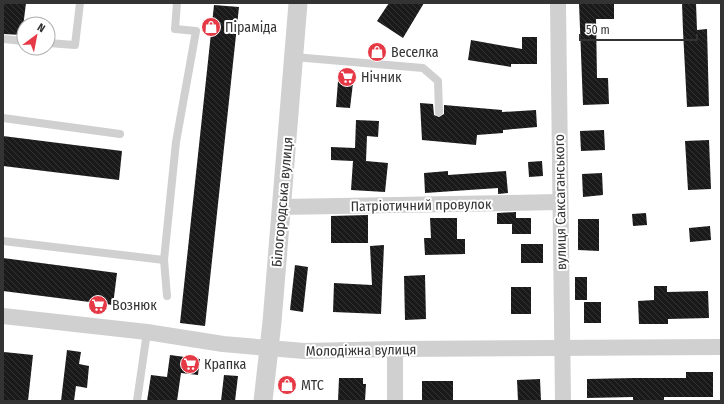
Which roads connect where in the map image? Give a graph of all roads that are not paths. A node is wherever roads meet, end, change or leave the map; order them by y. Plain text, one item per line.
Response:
1 (80, 3) edge
2 (177, 3) edge
3 (298, 3) edge
4 (558, 3) edge
5 (3, 39) edge
6 (16, 40) edge
7 (56, 43) edge
8 (293, 57) junction
9 (439, 112) dead end
10 (3, 118) edge
11 (120, 134) dead end
12 (560, 202) junction
13 (281, 207) junction
14 (3, 242) edge
15 (164, 260) junction
16 (167, 296) dead end
17 (3, 316) edge
18 (147, 332) junction
19 (269, 347) junction
20 (721, 347) edge
21 (563, 348) junction
22 (395, 349) junction
23 (137, 401) edge
24 (263, 401) edge
25 (395, 401) edge
26 (563, 401) edge

1 - 7 lane
2 - 15 lane
3 - 8 street, Білогородська вулиця
4 - 12 street, вулиця Саксаганського
5 - 6 lane
8 - 9 lane
8 - 13 street, Білогородська вулиця
10 - 11 lane
12 - 13 street, Патріотичний провулок
12 - 21 street, вулиця Саксаганського
13 - 19 street, Білогородська вулиця
14 - 15 lane
15 - 16 lane
17 - 18 street, Молодіжна вулиця
18 - 19 street, Молодіжна вулиця
18 - 23 lane
19 - 22 street, Молодіжна вулиця
19 - 24 street, Білогородська вулиця
20 - 21 street, Молодіжна вулиця
21 - 22 street, Молодіжна вулиця
21 - 26 street, вулиця Саксаганського
22 - 25 street

